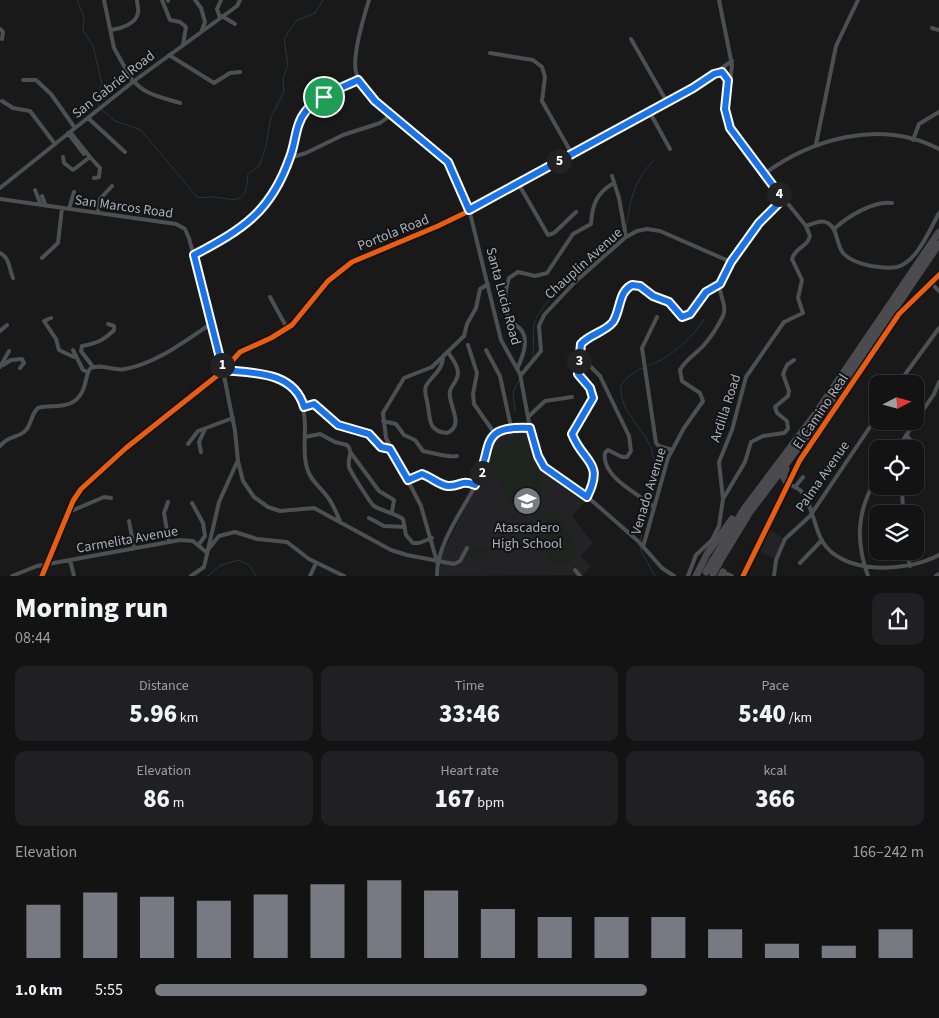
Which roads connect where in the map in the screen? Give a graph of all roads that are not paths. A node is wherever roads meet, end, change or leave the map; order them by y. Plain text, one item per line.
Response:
1 (104, 0) edge
2 (137, 0) edge
3 (162, 0) edge
4 (195, 0) edge
5 (221, 0) edge
6 (240, 0) edge
7 (369, 0) edge
8 (719, 0) edge
9 (858, 0) edge
10 (221, 17) junction
11 (235, 24) dead end
12 (932, 28) dead end
13 (0, 29) edge
14 (110, 30) junction
15 (202, 30) junction
16 (939, 30) edge
17 (2, 39) dead end
18 (631, 39) dead end
19 (183, 45) junction
20 (490, 53) dead end
21 (169, 55) junction
22 (732, 61) junction
23 (240, 72) dead end
24 (714, 74) junction
25 (23, 80) dead end
26 (358, 80) junction
27 (134, 82) junction
28 (729, 84) junction
29 (2, 101) dead end
30 (667, 102) junction
31 (180, 103) dead end
32 (649, 112) junction
33 (939, 112) edge
34 (392, 115) junction
35 (88, 118) junction
36 (75, 128) junction
37 (69, 133) junction
38 (912, 140) junction
39 (55, 144) junction
40 (816, 144) junction
41 (670, 149) dead end
42 (939, 149) edge
43 (125, 152) dead end
44 (84, 154) dead end
45 (572, 154) junction
46 (63, 157) dead end
47 (90, 157) junction
48 (290, 158) junction
49 (764, 174) junction
50 (612, 176) dead end
51 (94, 178) dead end
52 (614, 183) junction
53 (518, 184) junction
54 (112, 186) dead end
55 (0, 188) edge
56 (35, 190) dead end
57 (74, 192) dead end
58 (42, 196) dead end
59 (0, 199) edge
60 (783, 199) junction
61 (892, 203) dead end
62 (44, 205) junction
63 (62, 208) junction
64 (69, 209) junction
65 (469, 210) junction
66 (576, 212) dead end
67 (98, 213) junction
68 (939, 213) edge
69 (806, 226) junction
70 (939, 227) edge
71 (834, 229) junction
72 (939, 232) edge
73 (626, 237) junction
74 (939, 245) edge
75 (931, 250) junction
76 (0, 253) edge
77 (194, 255) junction
78 (42, 258) dead end
79 (731, 262) junction
80 (939, 275) edge
81 (13, 278) dead end
82 (931, 283) junction
83 (488, 284) junction
84 (720, 284) junction
85 (939, 292) edge
86 (270, 297) dead end
87 (657, 317) dead end
88 (51, 318) dead end
89 (108, 324) dead end
90 (212, 324) junction
91 (8, 325) dead end
92 (287, 328) junction
93 (939, 328) edge
94 (0, 332) edge
95 (468, 345) dead end
96 (72, 350) dead end
97 (486, 350) dead end
98 (9, 351) dead end
99 (448, 352) junction
100 (74, 356) junction
101 (443, 356) junction
102 (581, 357) junction
103 (794, 360) dead end
104 (1, 366) edge
105 (94, 367) junction
106 (20, 368) dead end
107 (517, 369) junction
108 (223, 370) junction
109 (88, 372) junction
110 (520, 375) junction
111 (905, 375) edge
112 (939, 382) edge
113 (572, 397) dead end
114 (304, 407) junction
115 (528, 417) junction
116 (233, 418) junction
117 (383, 421) junction
118 (207, 427) junction
119 (511, 427) junction
120 (869, 427) edge
121 (530, 428) junction
122 (496, 434) junction
123 (906, 435) junction
124 (305, 438) junction
125 (903, 440) edge
126 (910, 440) edge
127 (188, 444) dead end
128 (0, 446) edge
129 (390, 449) junction
130 (672, 450) junction
131 (201, 452) dead end
132 (351, 453) junction
133 (794, 454) junction
134 (457, 456) dead end
135 (238, 460) junction
136 (803, 477) dead end
137 (408, 480) junction
138 (787, 484) junction
139 (475, 485) junction
140 (795, 487) junction
141 (869, 492) edge
142 (753, 496) junction
143 (587, 497) junction
144 (111, 498) dead end
145 (724, 499) junction
146 (168, 502) dead end
147 (192, 503) dead end
148 (654, 507) junction
149 (160, 509) dead end
150 (69, 512) junction
151 (392, 512) junction
152 (164, 513) junction
153 (810, 513) junction
154 (369, 518) dead end
155 (129, 521) dead end
156 (342, 523) junction
157 (405, 527) junction
158 (432, 538) junction
159 (822, 540) junction
160 (169, 542) junction
161 (199, 544) junction
162 (643, 546) junction
163 (134, 548) junction
164 (467, 548) dead end
165 (206, 552) junction
166 (939, 555) edge
167 (70, 560) junction
168 (908, 560) edge
169 (437, 562) junction
170 (699, 562) junction
171 (716, 562) junction
172 (316, 563) junction
173 (800, 563) dead end
174 (46, 565) junction
175 (864, 565) junction
176 (910, 566) junction
177 (575, 570) dead end
178 (709, 574) edge
179 (722, 574) edge
180 (12, 576) edge
181 (42, 576) edge
182 (74, 576) edge
183 (191, 576) edge
184 (310, 576) edge
185 (344, 576) edge
186 (438, 576) edge
187 (580, 576) edge
188 (674, 576) edge
189 (688, 576) edge
190 (696, 576) edge
191 (732, 576) edge
192 (743, 576) edge
193 (774, 576) edge
194 (868, 576) edge

1 - 14 street
2 - 14 street
3 - 19 street
4 - 15 street
5 - 10 street
6 - 10 street, San Gabriel Road
7 - 26 street
8 - 22 street
9 - 40 street
10 - 11 street
10 - 15 street, San Gabriel Road
12 - 16 street
13 - 17 street
14 - 27 street
15 - 19 street, San Gabriel Road
18 - 30 street
19 - 21 street, San Gabriel Road
20 - 45 street
21 - 23 street
21 - 27 street, San Gabriel Road
22 - 24 street, Portola Road
22 - 28 street
24 - 28 street
24 - 30 street, Portola Road
25 - 36 street
26 - 34 street, Santa Lucia Road
26 - 48 street
27 - 31 street
27 - 35 street, San Gabriel Road
28 - 49 street
29 - 39 street
30 - 32 street, Portola Road
32 - 41 street
32 - 45 street, Portola Road
33 - 38 street
34 - 48 street
34 - 65 street, Santa Lucia Road
35 - 36 street, San Gabriel Road
35 - 43 street
36 - 37 street, San Gabriel Road
37 - 39 street, San Gabriel Road
37 - 44 street
37 - 47 street
38 - 40 street
38 - 42 street
39 - 55 street, San Gabriel Road
40 - 49 street
45 - 53 street, Portola Road
46 - 47 street
47 - 51 street
48 - 77 street
49 - 60 street
50 - 52 street
52 - 73 street
52 - 107 street
53 - 65 street, Portola Road
53 - 66 street
54 - 67 street
56 - 62 street
57 - 64 street
58 - 62 street
59 - 62 street, San Marcos Road
60 - 69 street
60 - 79 street
61 - 71 street
62 - 63 street, San Marcos Road
63 - 64 street, San Marcos Road
63 - 78 street
64 - 67 street, San Marcos Road
65 - 83 street, Santa Lucia Road
65 - 92 street, Portola Road
67 - 77 street, San Marcos Road
68 - 71 street
69 - 71 street
69 - 145 street, Ardilla Road
70 - 75 highway
72 - 75 highway, El Camino Real
73 - 79 street, Chauplin Avenue
73 - 110 street, Chauplin Avenue
74 - 75 highway
75 - 133 highway, El Camino Real
75 - 142 highway, El Camino Real
76 - 81 street
77 - 90 street, San Marcos Road
79 - 84 street
80 - 82 main road, El Camino Real
82 - 85 street
82 - 138 main road, El Camino Real
83 - 99 street
83 - 107 street, Santa Lucia Road
84 - 102 street
84 - 130 street, Venado Avenue
86 - 92 street
87 - 130 street
88 - 100 street
89 - 105 street
90 - 105 street
90 - 108 street, San Marcos Road
91 - 94 street
92 - 108 street, Portola Road
93 - 111 street
95 - 122 street
96 - 100 street
97 - 119 street
98 - 104 street
99 - 101 street
99 - 101 street
100 - 109 street
101 - 117 street
102 - 143 street
102 - 148 street
103 - 145 street
104 - 106 street
105 - 109 street
107 - 110 street, Santa Lucia Road
108 - 114 street
108 - 116 street, San Marcos Road
108 - 150 street, Portola Road
109 - 128 street
110 - 115 street, Santa Lucia Road
112 - 123 street
113 - 115 street
114 - 124 street
114 - 129 street
115 - 121 street, Santa Lucia Road
116 - 118 street
116 - 135 street, San Marcos Road
117 - 129 street
117 - 134 street
118 - 127 street
118 - 131 street
119 - 121 street
119 - 122 street
120 - 153 street, Palma Avenue
121 - 143 street, Santa Lucia Road
122 - 139 street
123 - 125 street
123 - 126 street
124 - 132 street
124 - 156 street
129 - 137 street
130 - 148 street, Venado Avenue
132 - 151 street
132 - 151 street
133 - 138 highway
133 - 171 highway, El Camino Real
135 - 156 street, San Marcos Road
135 - 165 street
136 - 140 street
137 - 139 street
137 - 158 street
138 - 140 street
138 - 192 main road, El Camino Real
139 - 169 street
140 - 153 street
141 - 175 street
142 - 170 highway
142 - 171 highway, El Camino Real
143 - 162 street, Santa Lucia Road
144 - 150 street
145 - 170 street, Ardilla Road
146 - 152 street
147 - 161 street
148 - 162 street, Venado Avenue
149 - 152 street
150 - 174 street, Portola Road
151 - 157 street
152 - 160 street
153 - 159 street
153 - 193 street, Palma Avenue
154 - 157 street
155 - 163 street
156 - 169 street, San Marcos Road
157 - 158 street
158 - 169 street
159 - 173 street
159 - 175 street
160 - 161 street, Carmelita Avenue
160 - 163 street, Carmelita Avenue
161 - 165 street, Carmelita Avenue
162 - 188 street, Santa Lucia Road
163 - 167 street, Carmelita Avenue
164 - 169 street
165 - 172 street
165 - 183 street
166 - 176 street
167 - 174 street, Carmelita Avenue
167 - 182 street
168 - 176 street
169 - 186 street
170 - 179 street
170 - 189 street, Ardilla Road
170 - 190 highway
171 - 178 highway, El Camino Real, bridge
172 - 184 street
172 - 185 street
174 - 180 street, Carmelita Avenue
174 - 181 street, Portola Road
175 - 176 street
175 - 194 street
177 - 187 street
179 - 191 street

